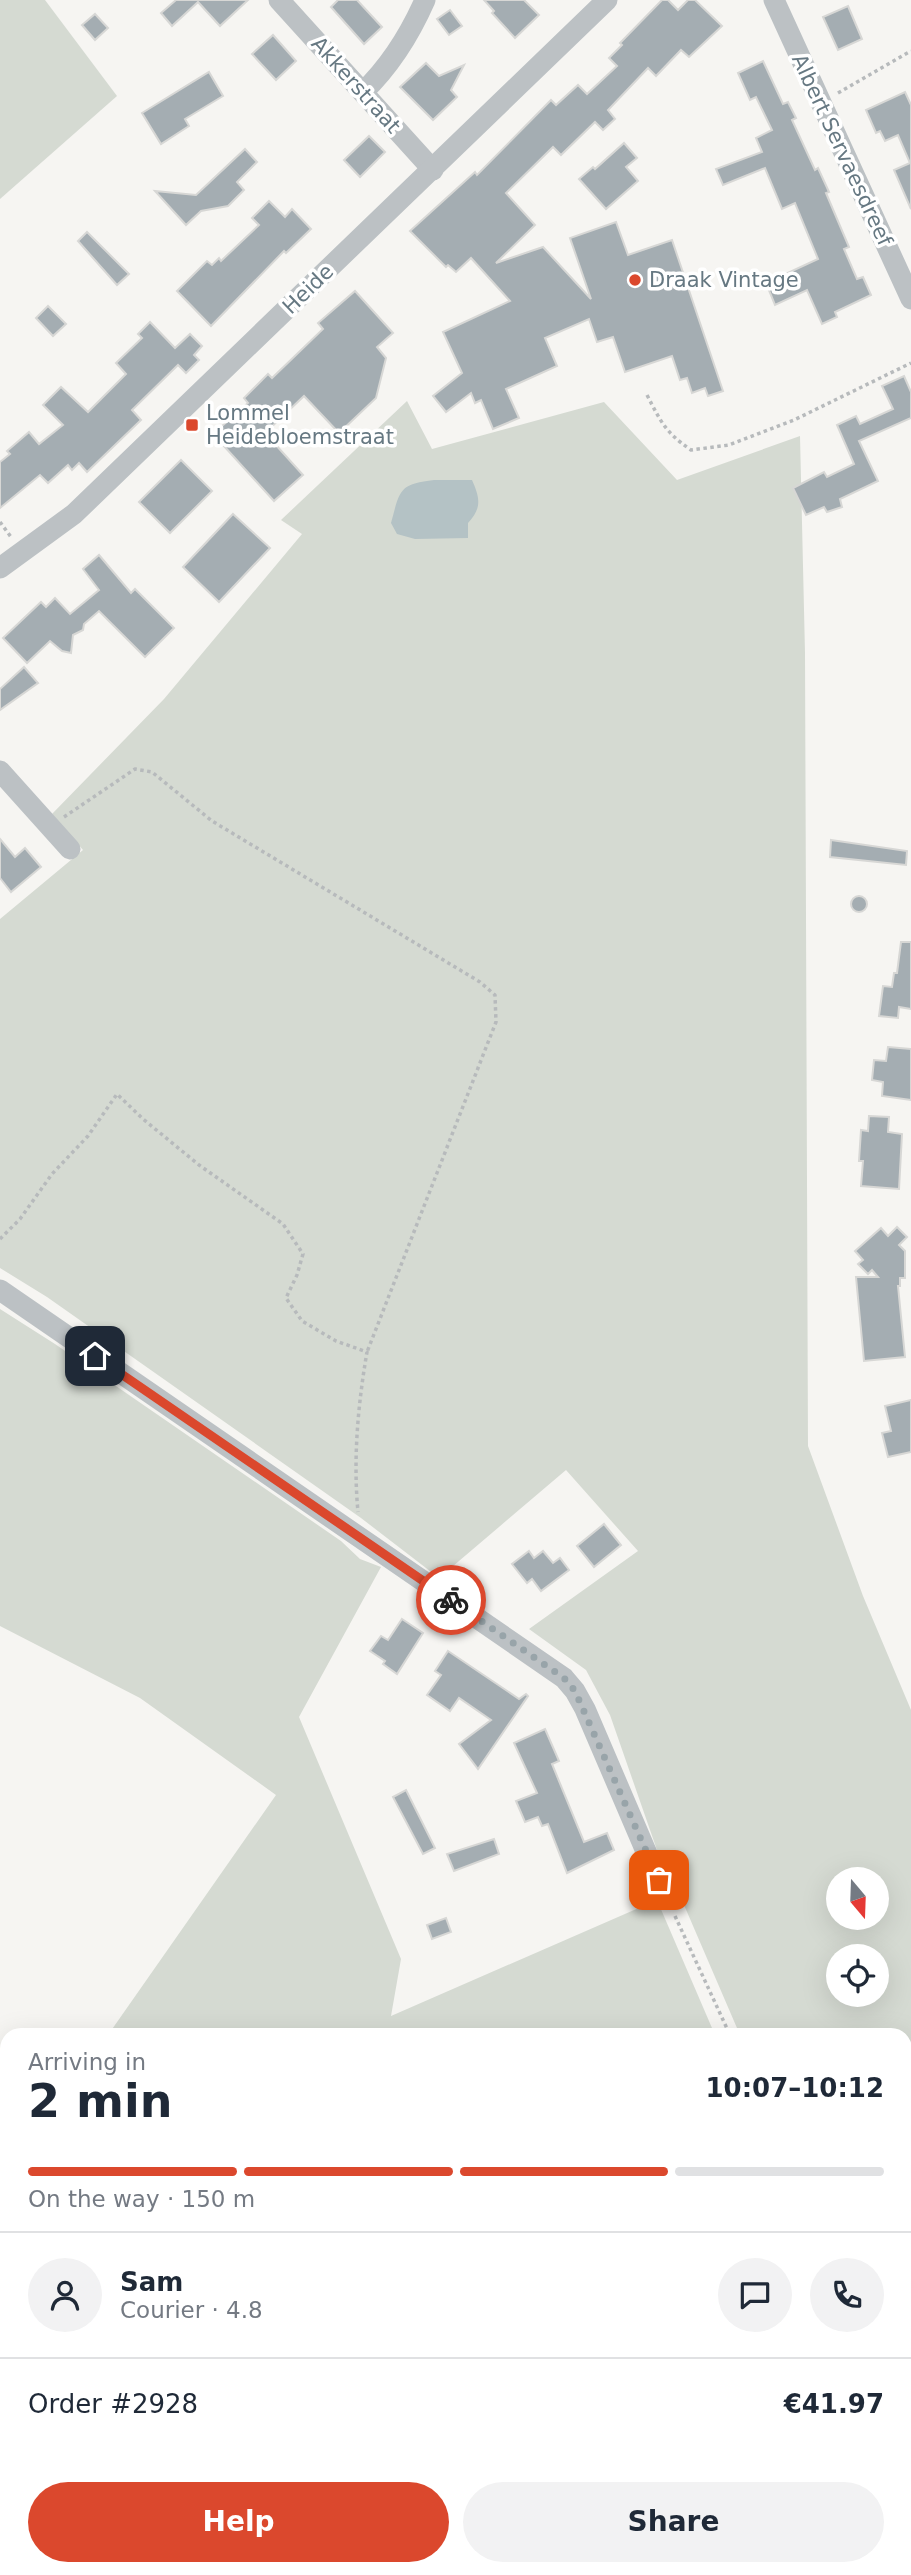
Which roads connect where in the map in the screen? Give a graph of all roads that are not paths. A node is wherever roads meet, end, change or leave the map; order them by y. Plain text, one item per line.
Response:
1 (279, 0) edge
2 (425, 0) edge
3 (607, 0) edge
4 (774, 0) edge
5 (363, 92) junction
6 (433, 170) junction
7 (911, 299) edge
8 (0, 568) edge
9 (0, 771) edge
10 (70, 849) dead end
11 (0, 1290) edge
12 (666, 1898) road end

1 - 5 street, Akkerstraat
2 - 5 street
3 - 6 street, Heide
4 - 7 street, Albert Servaesdreef
5 - 6 street, Akkerstraat
6 - 8 street, Heide
9 - 10 street
11 - 12 street

